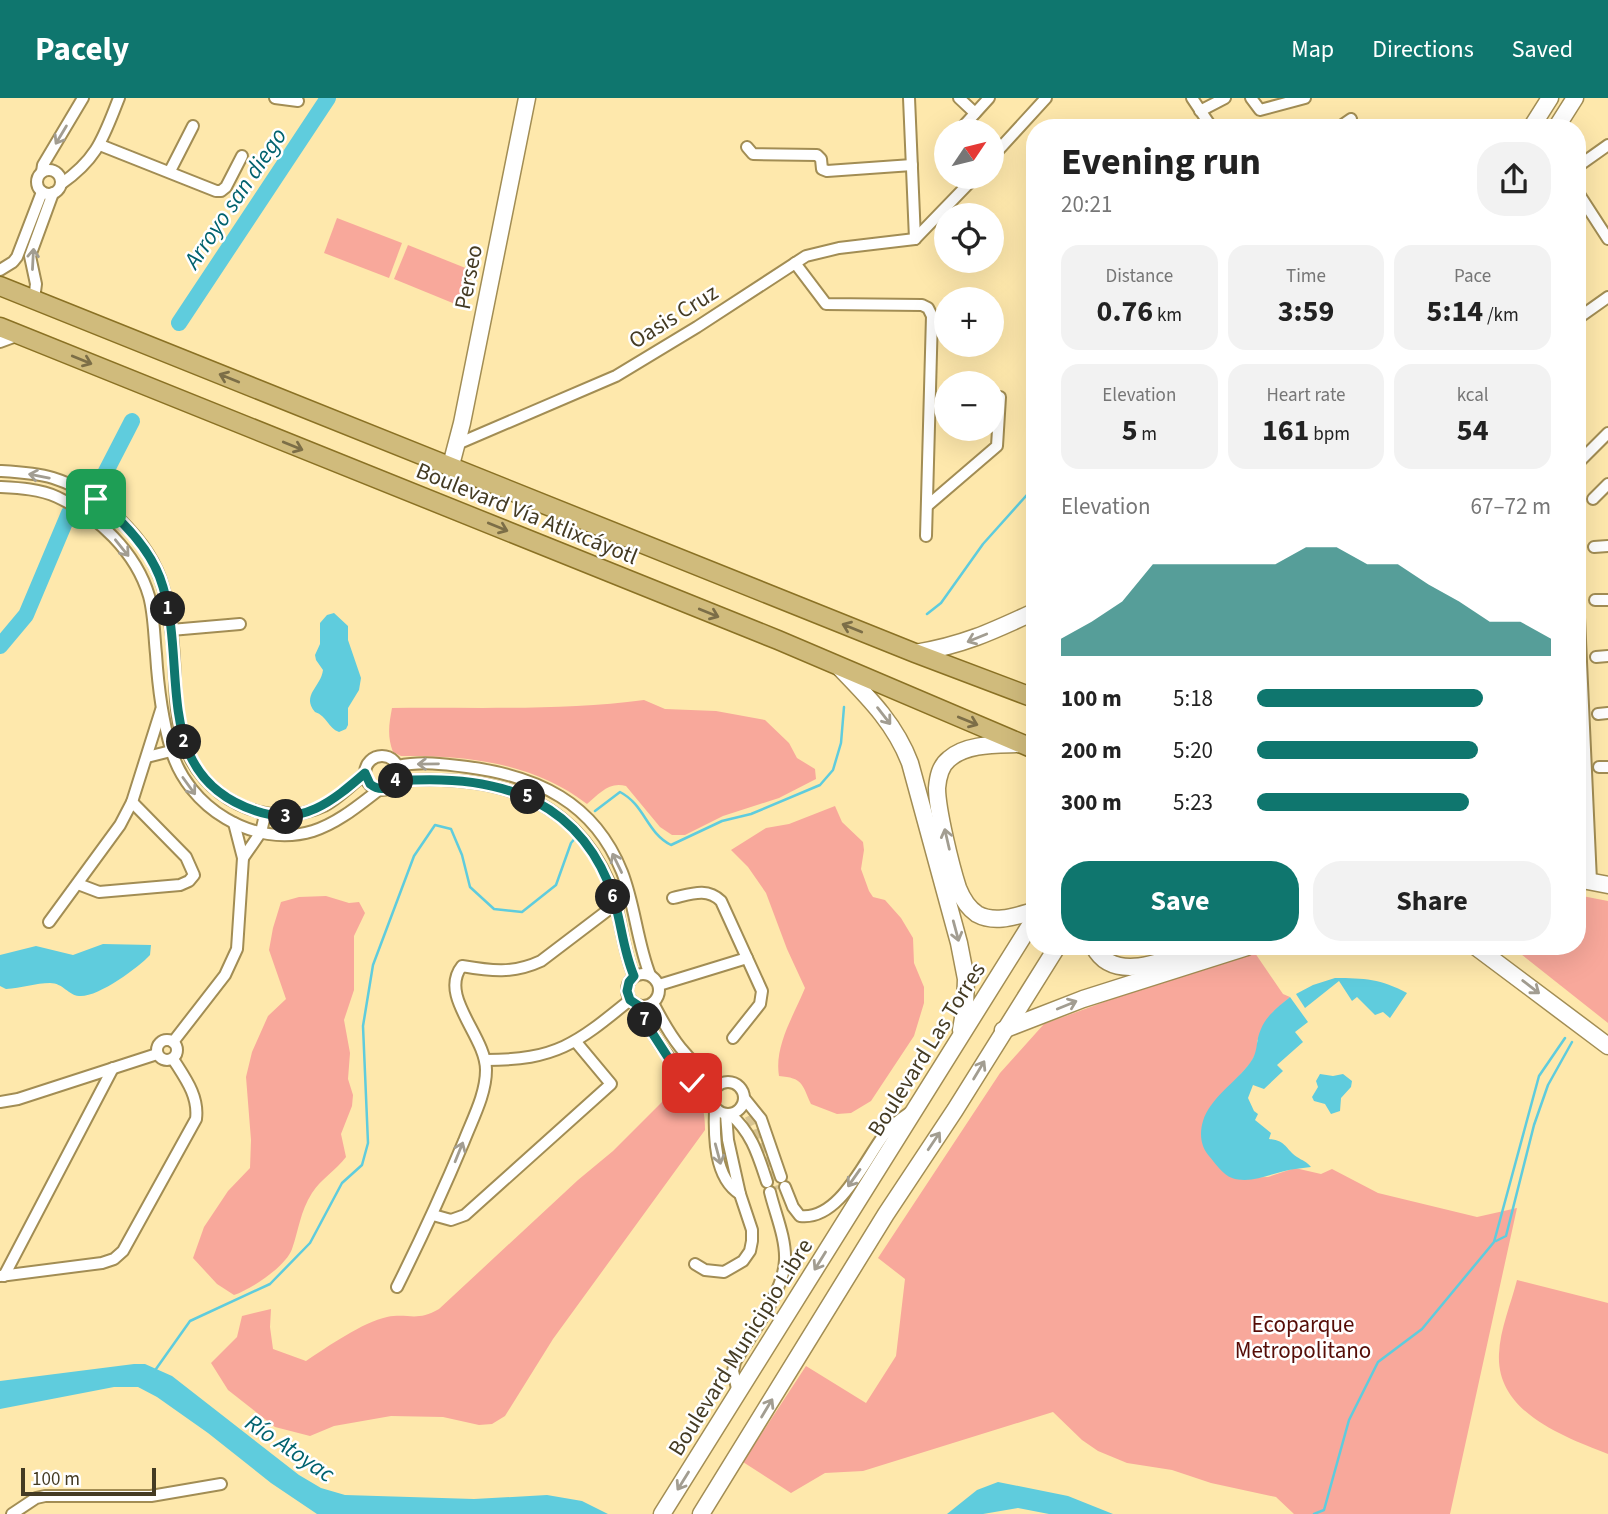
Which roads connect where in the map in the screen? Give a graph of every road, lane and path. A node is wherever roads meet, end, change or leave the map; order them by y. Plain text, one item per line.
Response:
1 (83, 98) edge
2 (119, 98) edge
3 (276, 98) edge
4 (527, 98) edge
5 (909, 98) edge
6 (959, 98) edge
7 (989, 98) edge
8 (1046, 98) edge
9 (1192, 98) edge
10 (1225, 98) edge
11 (1251, 98) edge
12 (1305, 98) edge
13 (1550, 98) edge
14 (1575, 98) edge
15 (299, 102) dead end
16 (1200, 111) junction
17 (975, 114) junction
18 (970, 119) edge
19 (1027, 119) edge
20 (1206, 119) edge
21 (1537, 119) edge
22 (1562, 119) edge
23 (1026, 120) edge
24 (193, 126) dead end
25 (100, 145) junction
26 (1004, 145) edge
27 (1608, 145) edge
28 (747, 147) dead end
29 (242, 156) dead end
30 (1586, 161) edge
31 (912, 165) junction
32 (170, 171) junction
33 (42, 172) junction
34 (61, 184) junction
35 (964, 189) edge
36 (48, 192) junction
37 (1586, 205) edge
38 (915, 239) junction
39 (1608, 239) edge
40 (794, 263) junction
41 (0, 270) edge
42 (0, 286) edge
43 (1608, 297) edge
44 (34, 299) junction
45 (1586, 313) edge
46 (0, 327) edge
47 (19, 335) junction
48 (0, 342) edge
49 (1608, 433) edge
50 (997, 441) edge
51 (455, 445) junction
52 (1586, 455) edge
53 (450, 465) junction
54 (0, 471) edge
55 (1607, 486) edge
56 (0, 487) edge
57 (1592, 499) dead end
58 (927, 506) junction
59 (926, 536) dead end
60 (1608, 546) edge
61 (1594, 547) dead end
62 (1595, 600) dead end
63 (1608, 600) edge
64 (1026, 616) edge
65 (240, 624) dead end
66 (172, 630) junction
67 (915, 653) junction
68 (174, 665) junction
69 (157, 667) junction
70 (838, 667) junction
71 (1026, 695) edge
72 (162, 708) junction
73 (1026, 745) edge
74 (1026, 746) edge
75 (171, 751) junction
76 (147, 757) junction
77 (398, 766) junction
78 (365, 773) junction
79 (397, 781) junction
80 (380, 789) junction
81 (132, 802) junction
82 (265, 814) junction
83 (233, 823) junction
84 (261, 832) junction
85 (243, 858) junction
86 (1586, 880) edge
87 (78, 884) junction
88 (1608, 885) edge
89 (673, 898) dead end
90 (616, 904) junction
91 (1026, 913) edge
92 (49, 922) dead end
93 (1026, 932) edge
94 (1052, 955) edge
95 (1099, 955) edge
96 (1180, 955) edge
97 (1222, 955) edge
98 (1487, 955) edge
99 (747, 958) junction
100 (650, 975) junction
101 (634, 976) junction
102 (659, 985) junction
103 (635, 1003) junction
104 (653, 1003) junction
105 (1003, 1030) junction
106 (733, 1038) dead end
107 (959, 1038) junction
108 (173, 1042) junction
109 (576, 1042) junction
110 (1608, 1046) edge
111 (157, 1054) junction
112 (173, 1059) junction
113 (486, 1060) junction
114 (113, 1068) junction
115 (719, 1084) junction
116 (744, 1098) junction
117 (0, 1102) edge
118 (713, 1104) junction
119 (915, 1110) junction
120 (728, 1114) junction
121 (747, 1132) junction
122 (728, 1140) junction
123 (776, 1186) junction
124 (740, 1194) junction
125 (856, 1203) joint
126 (433, 1215) junction
127 (695, 1264) dead end
128 (2, 1276) edge
129 (397, 1287) dead end
130 (738, 1393) junction
131 (221, 1483) dead end
132 (12, 1514) edge
133 (662, 1514) edge
134 (701, 1514) edge

1 -> 33 street
2 - 25 street
3 - 15 street
4 - 51 main road, Perseo
5 - 31 street
6 - 17 street
7 - 17 street
8 - 19 street
9 - 16 street
10 - 16 street
11 - 12 street
13 - 21 main road
14 - 22 main road
16 - 20 street
17 - 18 street
23 - 26 street
24 - 32 street
25 - 32 street
25 - 34 street
27 - 30 street
28 - 31 street
29 - 32 street
31 - 38 street
33 - 34 street
33 - 36 street
34 - 36 street
35 - 38 street
36 - 41 street
44 -> 36 street
37 - 39 street
38 - 40 street, Oasis Cruz
40 - 51 street, Oasis Cruz
40 - 58 street
42 - 44 main road, Boulevard Vía Atlixcáyotl
43 - 45 street
53 -> 44 main road, Boulevard Vía Atlixcáyotl
46 - 47 main road, Boulevard Vía Atlixcáyotl
47 - 48 street
47 -> 70 main road, Boulevard Vía Atlixcáyotl
49 - 52 street
50 - 58 street
51 - 53 main road, Perseo
67 -> 53 main road, Boulevard Vía Atlixcáyotl
66 -> 54 street
55 - 57 street
56 -> 69 street
58 - 59 street
60 - 61 street
62 - 63 street
64 -> 67 main road
65 - 66 street
66 - 68 street
67 - 71 main road, Boulevard Vía Atlixcáyotl
68 - 69 street
68 - 82 street
69 - 72 street
70 -> 73 main road, Boulevard Vía Atlixcáyotl
70 -> 107 main road
72 - 75 street
72 - 76 street
91 -> 74 main road
75 - 76 street
75 -> 83 street
76 - 81 street
77 - 78 street
77 - 79 street
100 -> 77 street
78 - 80 street
78 - 82 street
79 - 80 street
79 - 90 street
80 - 84 street
81 - 87 street
81 - 87 street
82 - 84 street
83 - 84 street
83 - 85 street
84 - 85 street
85 - 108 street
86 - 88 main road
87 - 92 street
89 - 99 street
90 - 101 street
90 - 113 street
93 - 107 main road, Boulevard Las Torres
94 - 105 main road
95 - 96 main road
105 -> 97 main road
98 -> 110 main road
99 - 102 street
99 - 106 street
100 - 101 street
100 - 102 street
101 - 103 street
102 - 104 street
103 - 104 street
103 - 109 street
103 - 118 street
104 - 115 street
134 -> 105 main road
107 - 119 main road, Boulevard Las Torres
108 - 111 street
108 - 112 street
109 - 113 street
109 - 126 street
111 - 112 street
111 - 114 street
112 - 128 street
126 -> 113 street
114 - 117 street
114 - 128 street
115 - 116 street
115 - 118 street
116 - 120 street
116 - 123 street
118 - 120 street
118 -> 124 street
119 -> 123 street
119 - 125 main road, Boulevard Las Torres
120 - 121 street
120 - 122 street
121 - 122 street
121 - 123 street
122 - 124 street
123 - 130 street
124 - 127 street
125 -> 130 main road, Boulevard Municipio Libre
126 - 129 street
130 -> 133 main road, Boulevard Municipio Libre
131 - 132 street

